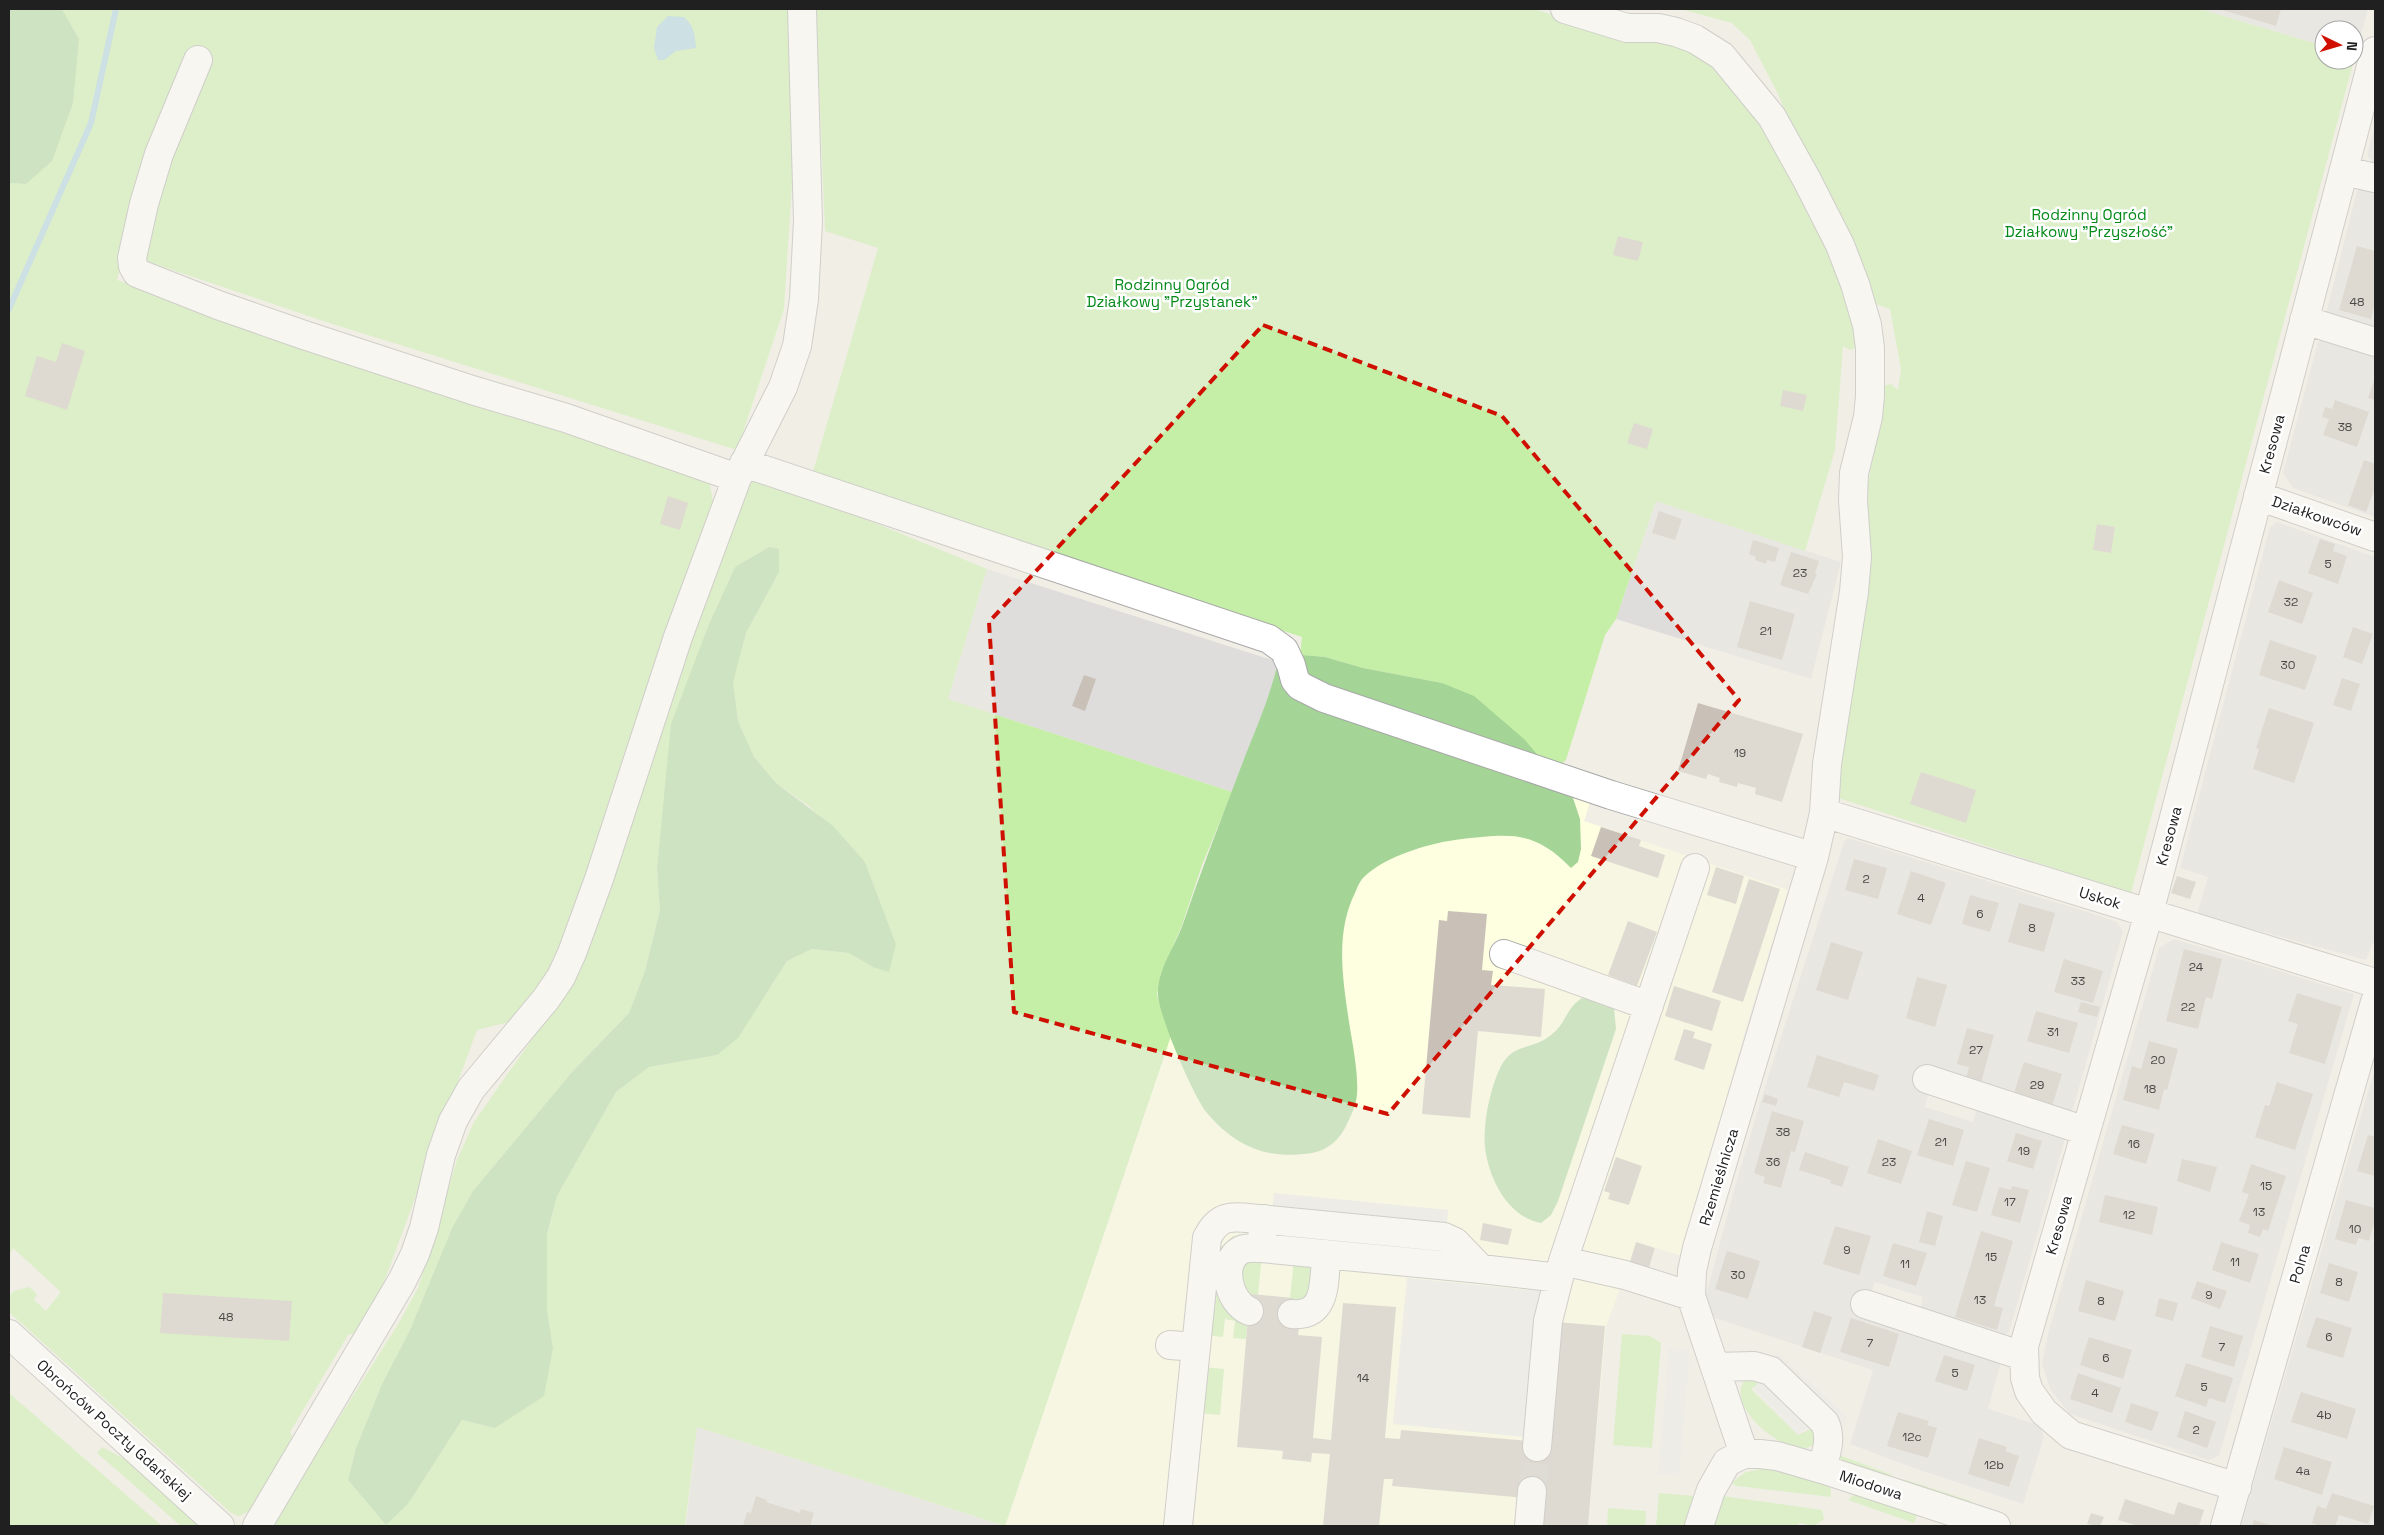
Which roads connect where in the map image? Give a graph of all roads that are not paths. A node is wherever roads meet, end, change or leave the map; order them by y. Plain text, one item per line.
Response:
1 (802, 9) edge
2 (1566, 9) edge
3 (1657, 19) edge
4 (2375, 51) edge
5 (198, 60) dead end
6 (2344, 171) junction
7 (2375, 178) edge
8 (2304, 320) junction
9 (2375, 342) edge
10 (741, 471) junction
11 (2258, 496) junction
12 (2375, 537) edge
13 (1824, 813) junction
14 (1814, 857) junction
15 (1695, 868) dead end
16 (2149, 913) junction
17 (1504, 954) dead end
18 (2375, 983) edge
19 (2375, 1002) edge
20 (1649, 1006) junction
21 (1927, 1079) dead end
22 (2086, 1131) junction
23 (1264, 1220) junction
24 (1261, 1248) junction
25 (1326, 1254) junction
26 (1482, 1269) junction
27 (1561, 1269) junction
28 (1691, 1296) junction
29 (1865, 1304) dead end
30 (1249, 1310) dead end
31 (1292, 1314) dead end
32 (9, 1334) edge
33 (2023, 1356) junction
34 (1716, 1367) junction
35 (1536, 1447) tunnel mouth
36 (1744, 1454) junction
37 (1822, 1470) junction
38 (2237, 1487) junction
39 (1532, 1490) tunnel mouth
40 (220, 1526) edge
41 (256, 1526) edge
42 (1178, 1526) edge
43 (1529, 1526) edge
44 (1699, 1526) edge
45 (1996, 1526) edge
46 (2225, 1526) edge

1 - 10 street
2 - 3 street, Rzemieślnicza
3 - 13 street, Rzemieślnicza
4 - 6 street, Kresowa
5 - 10 street
6 - 7 street
6 - 8 street, Kresowa
8 - 9 street
8 - 11 street, Kresowa
10 - 14 street
10 - 41 street
11 - 12 street, Działkowców
11 - 16 street, Kresowa
13 - 14 street, Rzemieślnicza
13 - 16 street, Uskok
14 - 28 street, Rzemieślnicza
15 - 20 street
16 - 18 street, Uskok
16 - 22 street, Kresowa
17 - 20 street
19 - 38 street, Polna
20 - 27 street
21 - 22 street
22 - 33 street, Kresowa
23 - 24 street
23 - 26 street
23 - 42 street
24 - 25 street
24 - 30 street
25 - 26 street
25 - 31 street
26 - 27 street
27 - 28 street
27 - 35 street
28 - 34 street, Rzemieślnicza
29 - 33 street
32 - 40 street, Obrońców Poczty Gdańskiej
33 - 38 street, Kresowa
34 - 36 street, Rzemieślnicza
34 - 37 street
36 - 37 street, Miodowa
36 - 44 street
37 - 45 street, Miodowa
38 - 46 street, Polna
39 - 43 street

